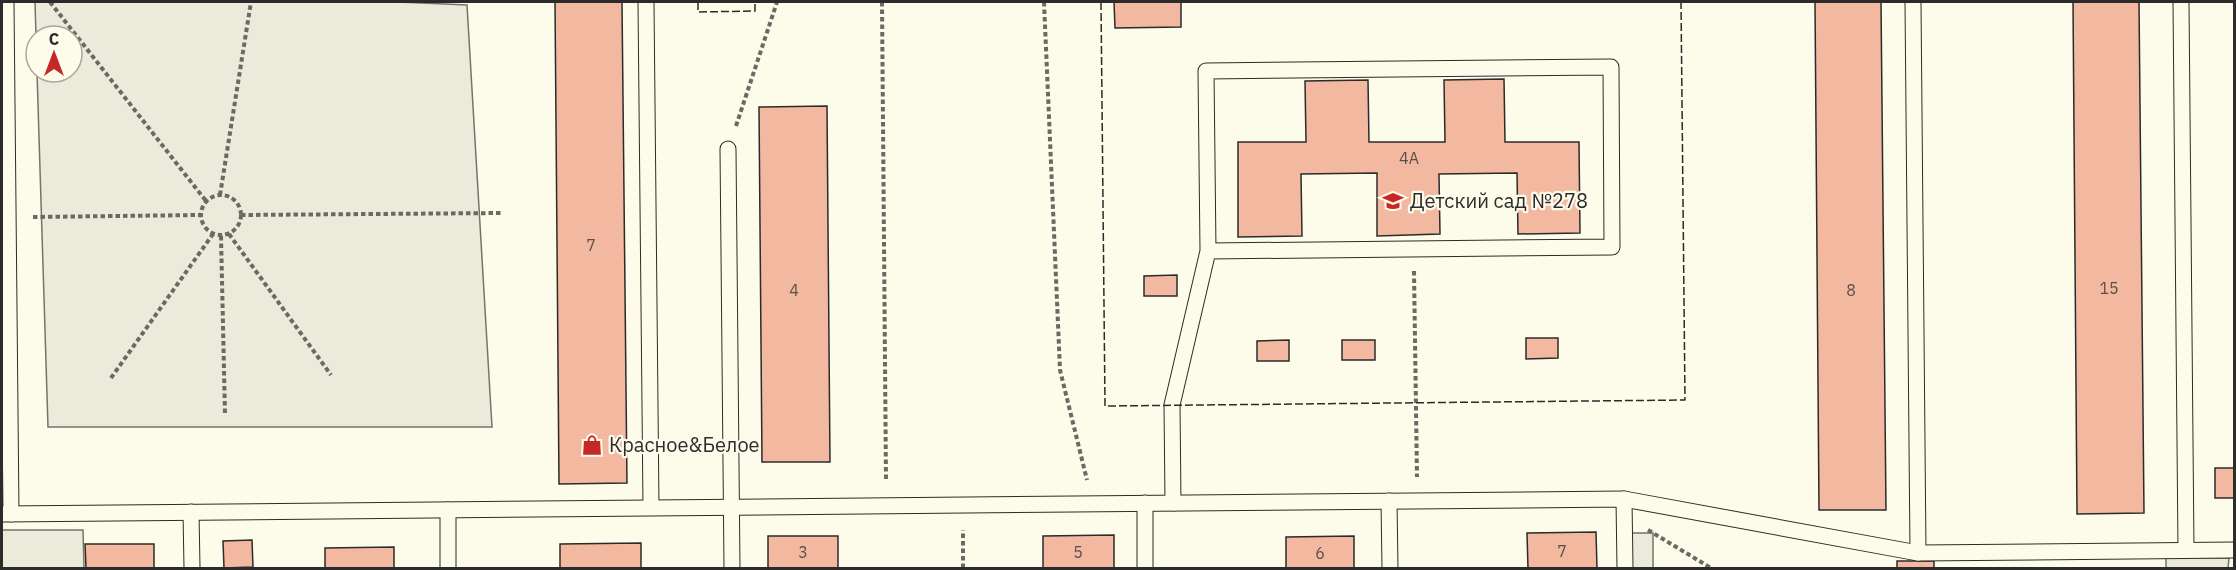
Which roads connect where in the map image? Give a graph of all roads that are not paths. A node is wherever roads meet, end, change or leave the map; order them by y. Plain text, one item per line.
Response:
1 (6, 2) edge
2 (646, 2) edge
3 (1913, 2) edge
4 (2181, 2) edge
5 (728, 149) road end
6 (1208, 251) junction
7 (1624, 499) junction
8 (1389, 501) junction
9 (1145, 503) junction
10 (1173, 503) junction
11 (651, 507) junction
12 (731, 507) junction
13 (448, 510) junction
14 (191, 512) junction
15 (6, 514) edge
16 (2186, 550) junction
17 (2235, 550) edge
18 (1918, 553) junction
19 (192, 568) edge
20 (448, 568) edge
21 (732, 568) edge
22 (1145, 568) edge
23 (1390, 568) edge
24 (1625, 568) edge

1 - 15 lane
2 - 11 lane
3 - 18 lane
4 - 16 lane
5 - 12 lane
6 - 6 lane
6 - 10 lane
7 - 8 lane
7 - 18 lane
7 - 24 lane
8 - 10 lane
8 - 23 lane
9 - 10 lane
9 - 12 lane
9 - 22 lane
11 - 12 lane
11 - 13 lane
12 - 21 lane
13 - 14 lane
13 - 20 lane
14 - 15 lane
14 - 19 lane
16 - 17 lane
16 - 18 lane

